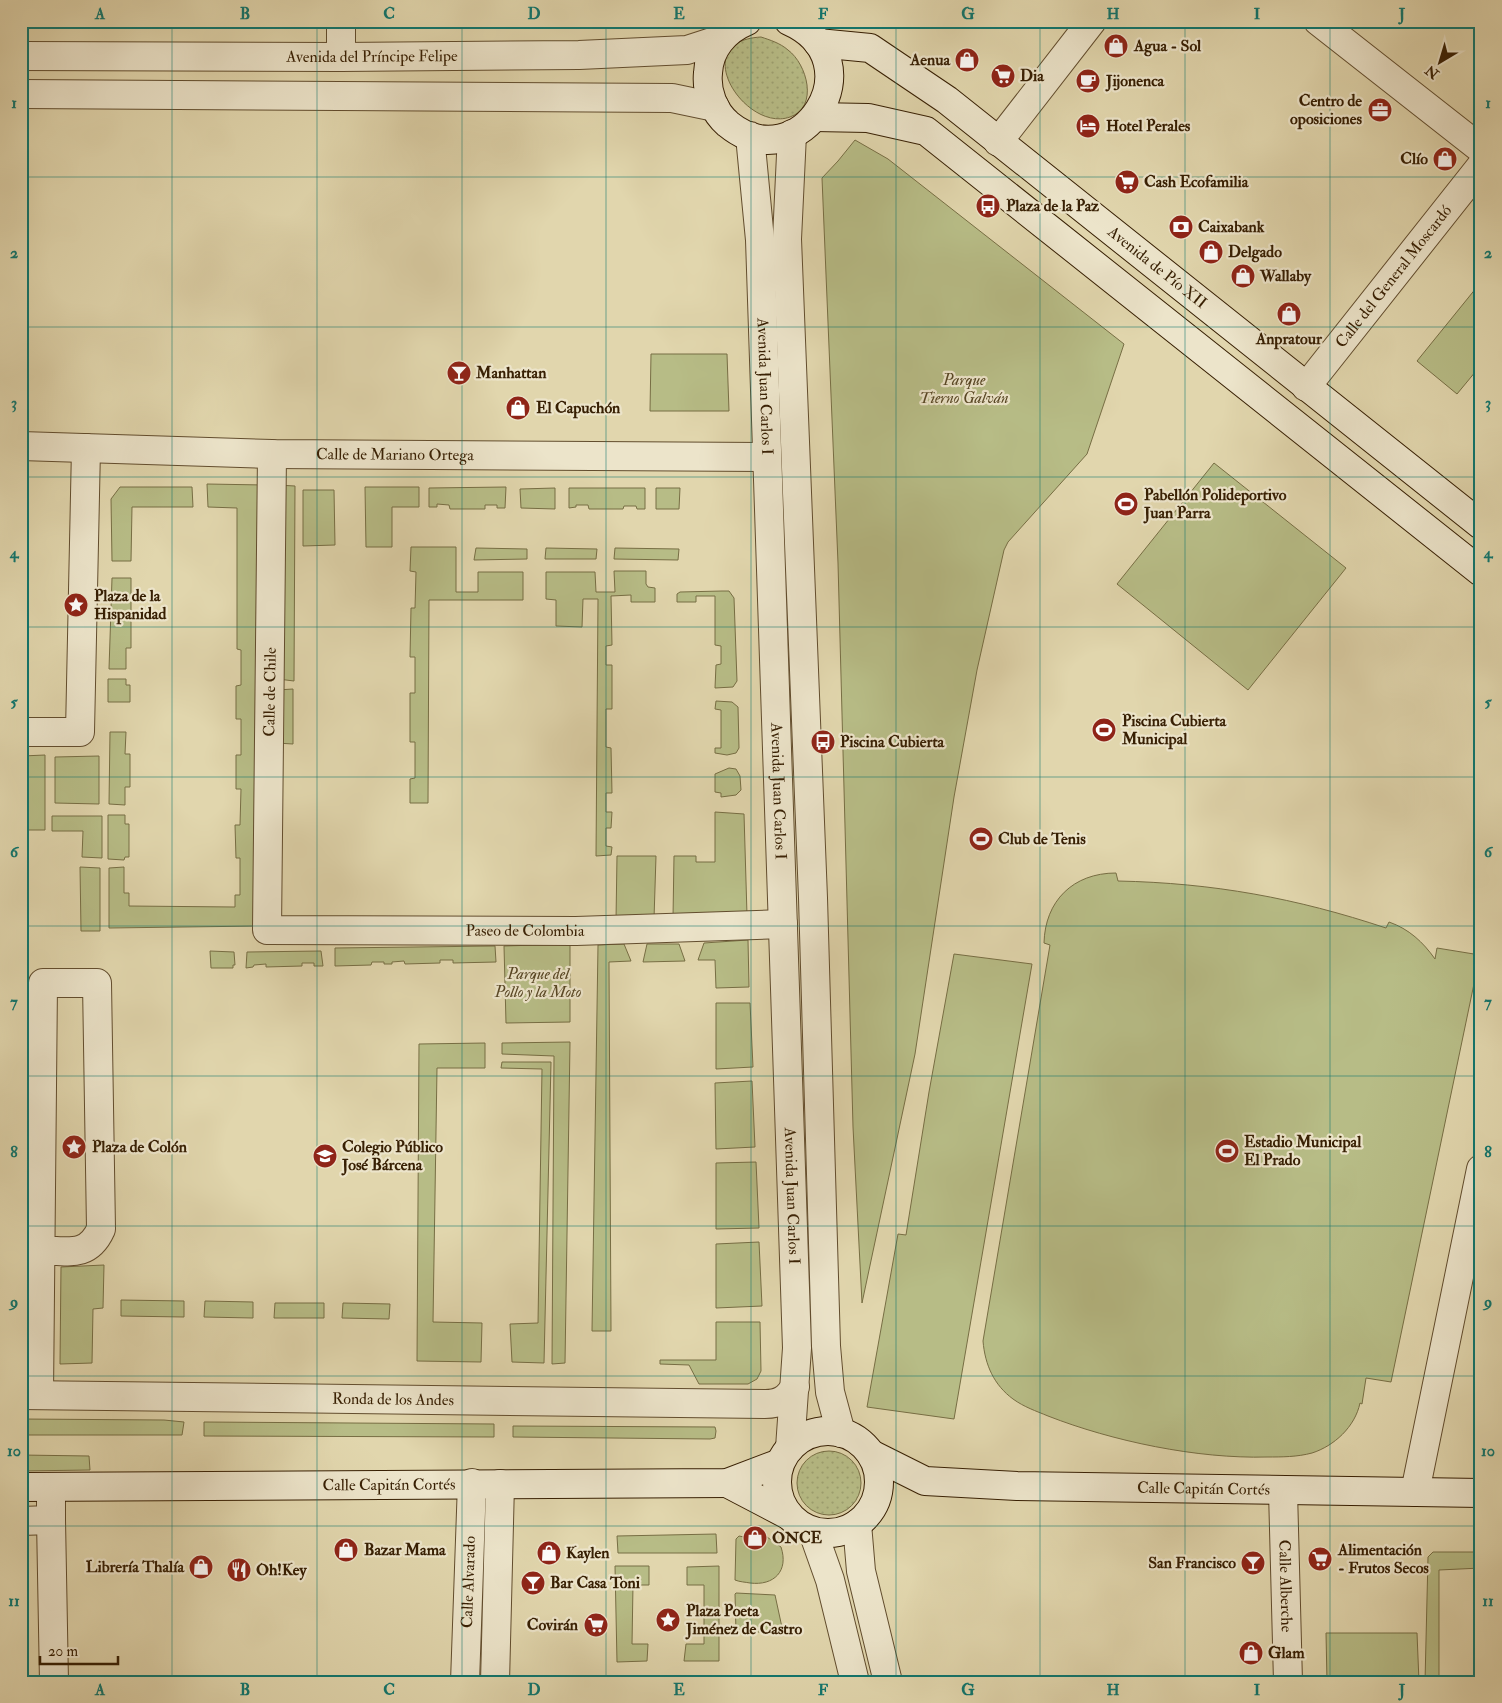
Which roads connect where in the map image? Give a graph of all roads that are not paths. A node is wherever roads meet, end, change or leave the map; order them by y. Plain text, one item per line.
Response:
1 (341, 21) edge
2 (1092, 21) edge
3 (1318, 21) edge
4 (793, 22) edge
5 (737, 26) edge
6 (818, 43) junction
7 (21, 56) edge
8 (341, 57) junction
9 (21, 94) edge
10 (715, 107) junction
11 (815, 117) junction
12 (792, 134) junction
13 (750, 136) junction
14 (998, 142) junction
15 (1481, 149) edge
16 (1481, 166) edge
17 (1306, 387) junction
18 (21, 446) edge
19 (86, 448) junction
20 (272, 454) junction
21 (767, 457) junction
22 (1481, 525) edge
23 (1481, 572) edge
24 (21, 732) edge
25 (783, 924) junction
26 (267, 930) joint
27 (1481, 1169) edge
28 (40, 1254) junction
29 (794, 1387) junction
30 (30, 1395) edge
31 (765, 1404) junction
32 (841, 1433) junction
33 (787, 1445) junction
34 (870, 1454) junction
35 (925, 1481) junction
36 (727, 1482) junction
37 (472, 1483) junction
38 (500, 1484) junction
39 (21, 1487) edge
40 (51, 1487) junction
41 (1283, 1491) junction
42 (1415, 1492) junction
43 (1481, 1493) edge
44 (788, 1515) junction
45 (865, 1515) junction
46 (51, 1520) junction
47 (21, 1521) edge
48 (813, 1532) junction
49 (54, 1682) edge
50 (465, 1682) edge
51 (495, 1682) edge
52 (855, 1682) edge
53 (888, 1682) edge
54 (1288, 1682) edge

1 - 8 street
2 - 14 street
3 - 15 street
4 - 6 street
5 - 8 street, Avenida del Príncipe Felipe
5 - 10 street
6 - 11 street
6 - 14 street, Avenida de Pío XII
7 - 8 street, Avenida del Príncipe Felipe
9 - 10 street
10 - 13 street
11 - 12 street
11 - 23 street
12 - 13 street
12 - 32 street, Avenida Juan Carlos I
13 - 21 street, Avenida Juan Carlos I
14 - 17 street, Avenida de Pío XII
16 - 17 street, Calle del General Moscardó
17 - 22 street, Avenida de Pío XII
18 - 19 street, Calle de Mariano Ortega
19 - 20 street, Calle de Mariano Ortega
19 - 24 street
20 - 21 street, Calle de Mariano Ortega
20 - 26 street, Calle de Chile
21 - 25 street, Avenida Juan Carlos I
25 - 26 street, Paseo de Colombia
25 - 29 street, Avenida Juan Carlos I
27 - 42 street
28 - 28 street
28 - 30 street
29 - 31 street, Ronda de los Andes
29 - 33 street, Avenida Juan Carlos I
30 - 31 street, Ronda de los Andes
31 - 33 street
32 - 33 street, Calle Capitán Cortés
32 - 34 street, Calle Capitán Cortés
33 - 36 street, Calle Capitán Cortés
33 - 44 street, Calle Capitán Cortés
34 - 35 street, Calle Capitán Cortés
34 - 45 street, Calle Capitán Cortés
35 - 41 street, Calle Capitán Cortés
35 - 45 street, Calle Capitán Cortés
36 - 38 street, Calle Capitán Cortés
36 - 44 street, Calle Capitán Cortés
37 - 38 street, Calle Capitán Cortés
37 - 40 street, Calle Capitán Cortés
37 - 50 street, Calle Alvarado
38 - 51 street, Calle Alvarado
39 - 40 street, Calle Capitán Cortés
40 - 46 street
41 - 42 street, Calle Capitán Cortés
41 - 54 street, Calle Alberche
42 - 43 street, Calle Capitán Cortés
44 - 48 street, Calle Capitán Cortés
45 - 48 street, Calle Capitán Cortés
45 - 53 street
46 - 47 street
46 - 49 street
48 - 52 street

